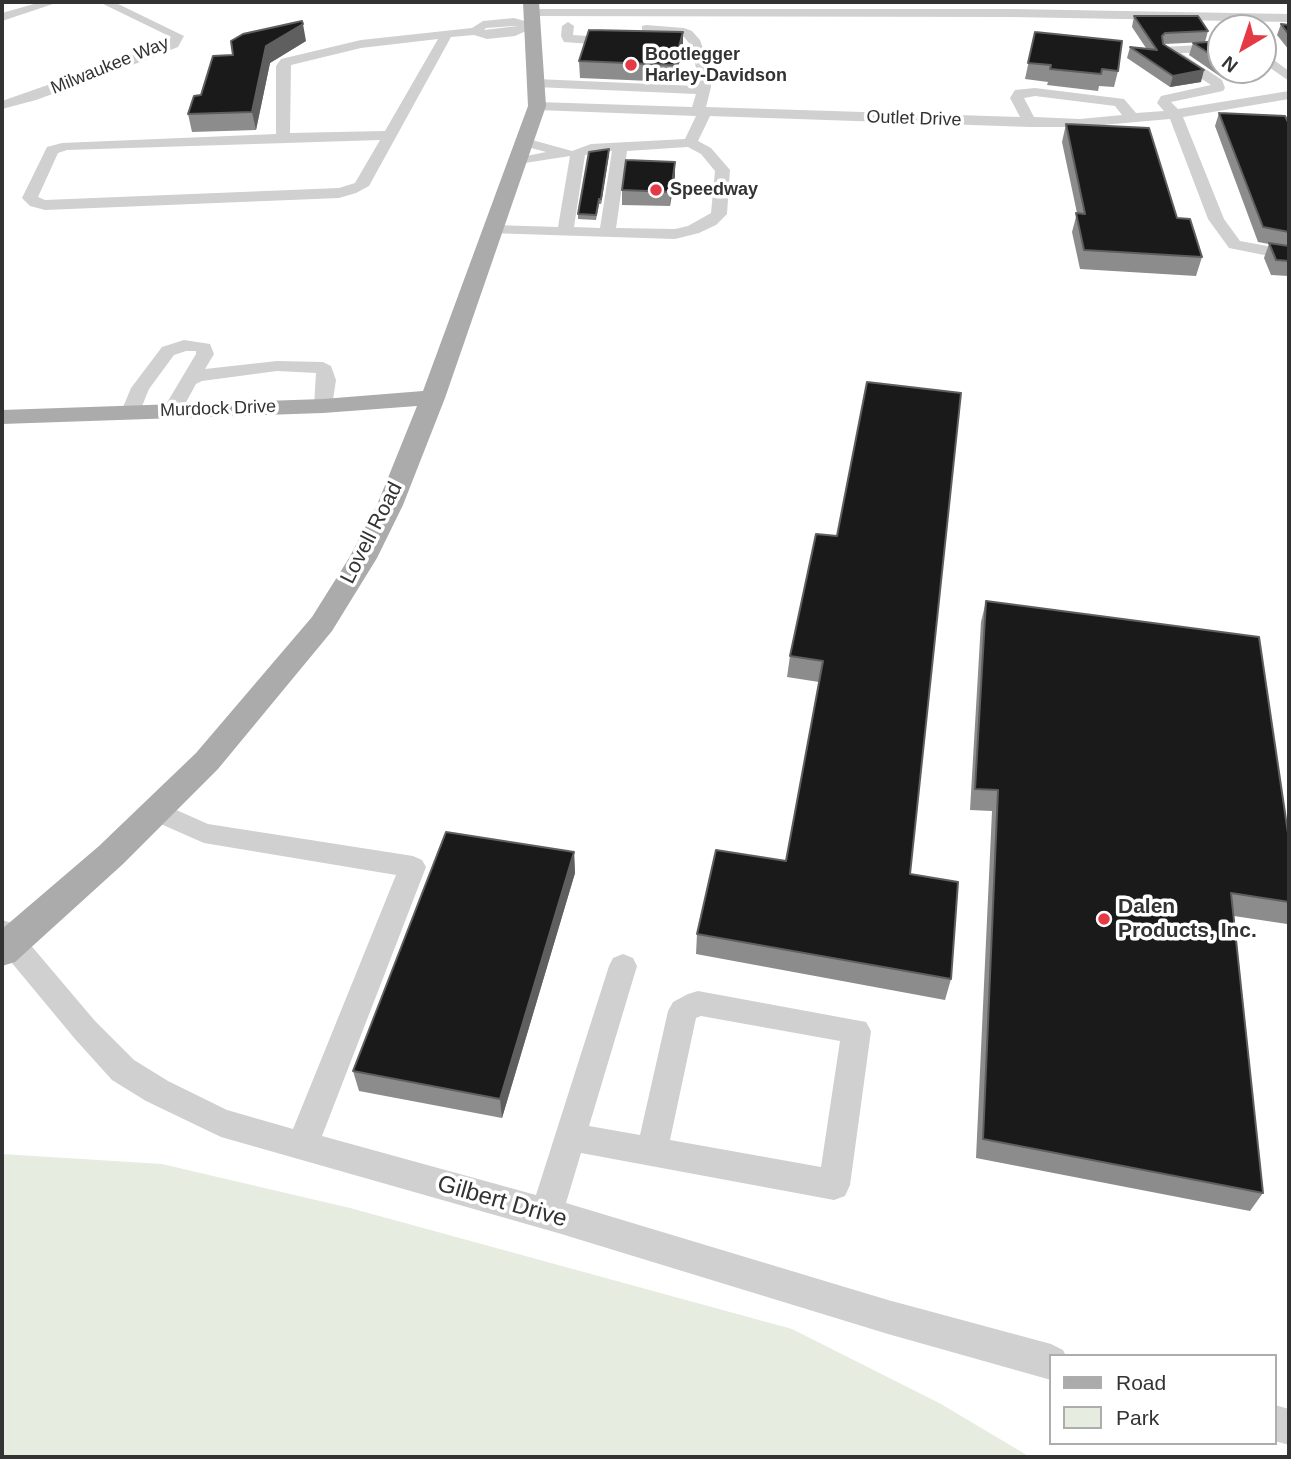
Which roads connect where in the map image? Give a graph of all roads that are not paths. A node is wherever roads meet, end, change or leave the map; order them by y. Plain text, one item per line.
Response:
1 (53, 2) edge
2 (105, 2) edge
3 (867, 2) edge
4 (1036, 3) edge
5 (1011, 7) edge
6 (533, 13) edge
7 (857, 15) junction
8 (1113, 15) junction
9 (2, 17) edge
10 (1207, 22) edge
11 (568, 26) junction
12 (605, 27) edge
13 (630, 28) edge
14 (447, 34) junction
15 (695, 43) junction
16 (1207, 48) edge
17 (1207, 76) edge
18 (1217, 84) edge
19 (703, 92) junction
20 (537, 94) junction
21 (1289, 95) edge
22 (2, 104) edge
23 (701, 112) junction
24 (1175, 114) junction
25 (1133, 118) junction
26 (1030, 123) junction
27 (389, 135) junction
28 (283, 138) junction
29 (690, 143) junction
30 (620, 146) junction
31 (521, 152) junction
32 (572, 153) junction
33 (494, 230) junction
34 (565, 231) junction
35 (607, 232) junction
36 (1289, 255) edge
37 (189, 381) junction
38 (433, 398) junction
39 (323, 406) junction
40 (172, 411) junction
41 (131, 412) junction
42 (2, 417) edge
43 (156, 811) junction
44 (5, 942) edge
45 (624, 966) dead end
46 (570, 1137) junction
47 (302, 1146) junction
48 (652, 1152) junction
49 (546, 1214) junction
50 (1050, 1362) edge

1 - 9 street
2 - 22 street, Milwaukee Way
3 - 7 street
4 - 5 street
4 - 8 street
5 - 7 street
5 - 8 street
6 - 7 street
6 - 11 street
6 - 14 street
6 - 20 main road, Lovell Road
8 - 10 street
11 - 12 street
11 - 15 street
13 - 15 street
14 - 27 street
14 - 28 street
15 - 19 street
16 - 17 street
18 - 24 street
19 - 20 street
19 - 23 street
20 - 23 street, Outlet Drive
20 - 31 main road, Lovell Road
21 - 24 street, Outlet Drive
23 - 26 street, Outlet Drive
23 - 29 street
24 - 25 street, Outlet Drive
24 - 36 street
25 - 26 street, Outlet Drive
25 - 26 street
27 - 28 street
27 - 28 street
29 - 30 street
29 - 35 street
30 - 32 street
30 - 35 street
31 - 32 street
31 - 32 street
31 - 33 main road, Lovell Road
32 - 34 street
33 - 34 street
33 - 38 main road, Lovell Road
34 - 35 street
37 - 39 street
37 - 40 street
37 - 41 street
38 - 39 main road, Murdock Drive
38 - 43 main road, Lovell Road
39 - 40 main road, Murdock Drive
40 - 41 main road, Murdock Drive
41 - 42 main road, Murdock Drive
43 - 44 main road, Lovell Road
43 - 47 street
44 - 47 street, Gilbert Drive
45 - 46 street
46 - 48 street
46 - 49 street
47 - 49 street, Gilbert Drive
48 - 48 street
49 - 50 street, Gilbert Drive

